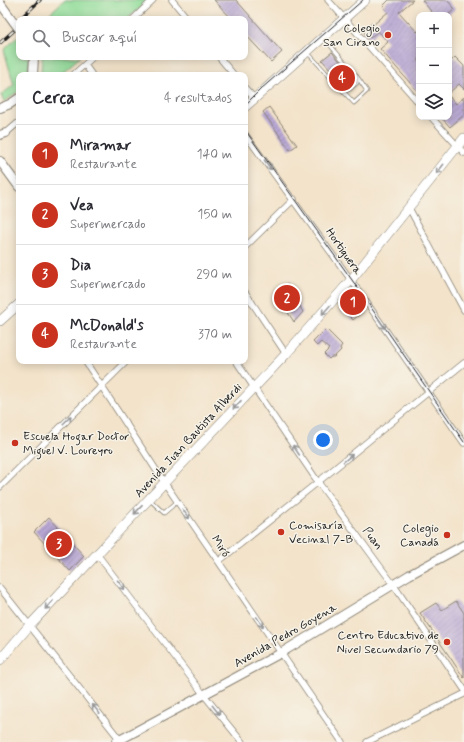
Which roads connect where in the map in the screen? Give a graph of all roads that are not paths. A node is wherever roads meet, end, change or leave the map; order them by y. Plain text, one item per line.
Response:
1 (153, 0) edge
2 (172, 0) edge
3 (328, 0) edge
4 (365, 0) edge
5 (0, 3) edge
6 (136, 16) edge
7 (185, 16) edge
8 (344, 19) junction
9 (16, 24) edge
10 (324, 37) junction
11 (307, 52) junction
12 (34, 60) edge
13 (90, 60) edge
14 (222, 60) edge
15 (84, 65) junction
16 (33, 72) edge
17 (76, 72) edge
18 (90, 72) edge
19 (232, 72) edge
20 (358, 78) junction
21 (332, 79) junction
22 (248, 91) edge
23 (255, 99) junction
24 (16, 100) edge
25 (416, 100) edge
26 (248, 105) edge
27 (0, 108) edge
28 (434, 120) edge
29 (16, 124) edge
30 (2, 135) edge
31 (248, 138) edge
32 (464, 138) edge
33 (457, 146) junction
34 (464, 153) edge
35 (0, 161) edge
36 (16, 183) edge
37 (294, 199) junction
38 (409, 208) junction
39 (248, 244) edge
40 (351, 280) junction
41 (248, 297) edge
42 (16, 307) edge
43 (464, 310) edge
44 (0, 321) edge
45 (286, 354) junction
46 (464, 363) edge
47 (86, 364) edge
48 (125, 364) edge
49 (238, 364) edge
50 (102, 386) junction
51 (254, 388) junction
52 (428, 392) junction
53 (464, 443) edge
54 (164, 482) junction
55 (318, 482) junction
56 (0, 487) edge
57 (149, 499) junction
58 (178, 501) junction
59 (464, 544) edge
60 (97, 554) junction
61 (219, 561) junction
62 (393, 584) junction
63 (0, 588) edge
64 (30, 626) junction
65 (281, 653) junction
66 (0, 660) edge
67 (464, 689) edge
68 (464, 694) edge
69 (204, 695) junction
70 (119, 741) edge
71 (242, 742) edge
72 (342, 742) edge
73 (367, 742) edge

1 - 6 street
2 - 7 street
3 - 8 street
4 - 8 main road
5 - 9 main road, bridge
8 - 10 main road
8 - 25 street
10 - 11 main road
10 - 20 lane
11 - 21 lane
11 - 23 main road
12 - 16 main road
13 - 15 street
14 - 19 street
15 - 17 street
15 - 18 street
20 - 21 lane
20 - 21 lane
22 - 23 street
23 - 26 main road
24 - 27 main road
28 - 33 street
29 - 30 street
31 -> 37 street, Hortiguera
32 - 33 main road, Avenida Juan Bautista Alberdi
33 - 34 street
33 -> 38 main road, Avenida Juan Bautista Alberdi
35 - 36 main road
37 - 39 street
37 - 40 street, Hortiguera
38 - 40 main road, Avenida Juan Bautista Alberdi
38 - 43 street
40 -> 45 main road, Avenida Juan Bautista Alberdi
40 -> 52 street, Hortiguera
41 - 45 street
42 - 44 main road
45 - 51 main road, Avenida Juan Bautista Alberdi
46 - 52 street
47 - 50 street, Miró
48 - 50 street
49 - 51 street, Puan
50 - 54 street, Miró
56 -> 50 street
51 -> 54 main road, Avenida Juan Bautista Alberdi
55 -> 51 street, Puan
52 - 53 street, Hortiguera
55 -> 52 street
54 - 57 main road, Avenida Juan Bautista Alberdi
54 - 58 street, Miró
55 - 61 street
55 - 62 street, Puan
57 - 58 lane
57 -> 60 main road, Avenida Juan Bautista Alberdi
58 -> 61 street, Miró
59 - 62 main road, Avenida Pedro Goyena
60 -> 64 main road, Avenida Juan Bautista Alberdi
60 -> 69 street
61 -> 65 street, Miró
62 - 65 main road, Avenida Pedro Goyena
62 - 67 street, Puan
63 - 64 street
64 - 66 main road, Avenida Juan Bautista Alberdi
70 -> 64 street
65 - 69 main road, Avenida Pedro Goyena
65 - 72 street, Miró
68 - 73 street
69 - 70 main road, Avenida Pedro Goyena
69 -> 71 street

